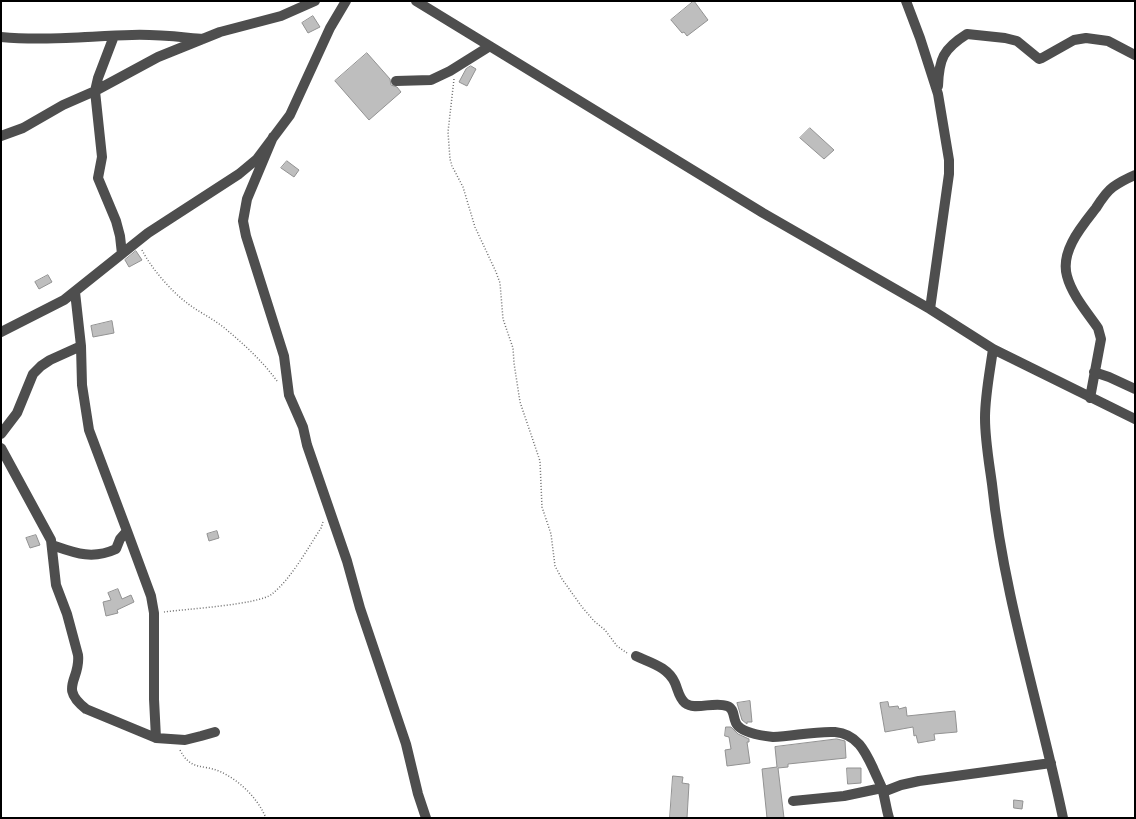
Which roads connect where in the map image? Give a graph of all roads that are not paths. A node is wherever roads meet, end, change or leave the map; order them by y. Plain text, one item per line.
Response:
1 (315, 1) edge
2 (346, 1) edge
3 (416, 1) edge
4 (906, 1) edge
5 (114, 36) junction
6 (1, 37) edge
7 (203, 39) junction
8 (490, 46) junction
9 (1135, 55) edge
10 (396, 81) dead end
11 (95, 91) junction
12 (938, 94) junction
13 (1, 136) edge
14 (273, 137) junction
15 (1135, 175) edge
16 (122, 254) junction
17 (74, 292) junction
18 (930, 309) junction
19 (1, 332) edge
20 (81, 346) junction
21 (993, 349) junction
22 (1094, 372) junction
23 (1135, 389) edge
24 (1090, 398) junction
25 (1135, 419) edge
26 (1, 434) edge
27 (1, 448) edge
28 (127, 531) junction
29 (52, 545) junction
30 (636, 656) road end
31 (215, 732) dead end
32 (156, 738) junction
33 (1051, 763) junction
34 (882, 790) junction
35 (793, 802) dead end
36 (426, 818) edge
37 (889, 818) edge
38 (1063, 818) edge

1 - 7 street
2 - 14 street
3 - 8 street
4 - 12 street
5 - 6 street
5 - 7 street
5 - 11 street
7 - 11 street
8 - 10 street
8 - 18 street
9 - 12 street
11 - 13 street
11 - 16 street
12 - 18 street
14 - 16 street
14 - 36 street
15 - 22 street
16 - 17 street
17 - 19 street
17 - 20 street
18 - 21 street
20 - 26 street
20 - 28 street
21 - 24 street
21 - 33 street
22 - 23 street
22 - 24 street
24 - 25 street
27 - 29 street
28 - 29 street
28 - 32 street
29 - 32 street
30 - 34 street
31 - 32 street
33 - 34 street
33 - 38 street
34 - 35 street
34 - 37 street

